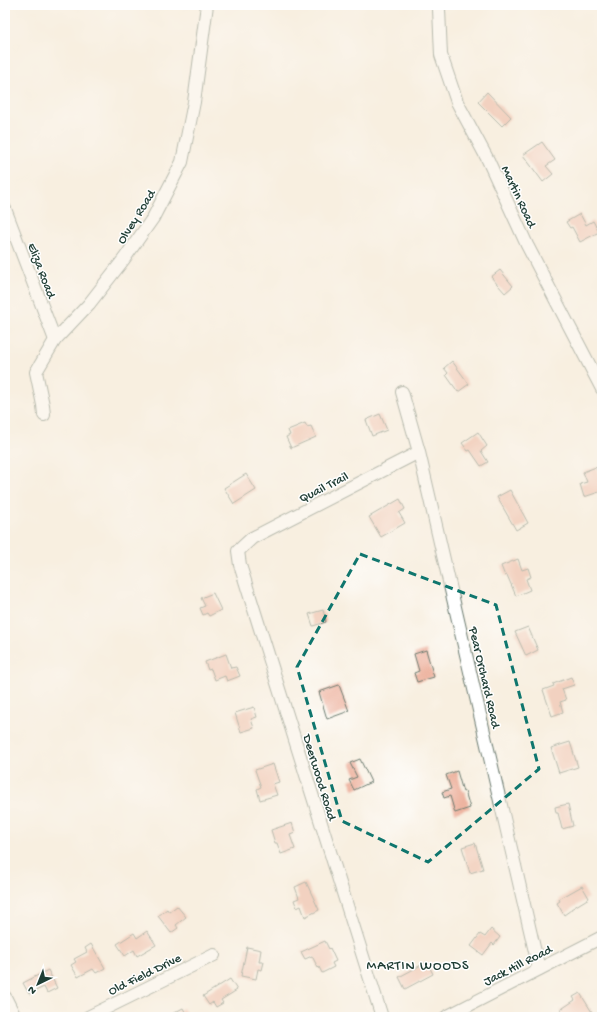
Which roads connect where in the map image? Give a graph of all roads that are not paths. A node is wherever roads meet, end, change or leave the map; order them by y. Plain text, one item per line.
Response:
1 (207, 5) edge
2 (438, 7) dead end
3 (5, 209) edge
4 (55, 340) junction
5 (602, 389) edge
6 (402, 392) dead end
7 (44, 415) dead end
8 (419, 452) junction
9 (242, 547) joint
10 (602, 938) edge
11 (214, 955) dead end
12 (539, 969) junction
13 (5, 997) edge
14 (15, 1017) edge
15 (88, 1017) edge
16 (382, 1017) edge
17 (446, 1017) edge

1 - 4 street, Olvey Road
2 - 5 street, Martin Road
3 - 4 street, Eliza Road
4 - 7 street, Olvey Road
6 - 8 street, Pear Orchard Road
8 - 9 street, Quail Trail
8 - 12 street, Pear Orchard Road
9 - 16 street, Deerwood Road
10 - 12 street, Jack Hill Road
11 - 15 street, Old Field Drive
12 - 17 street, Jack Hill Road
13 - 14 street

